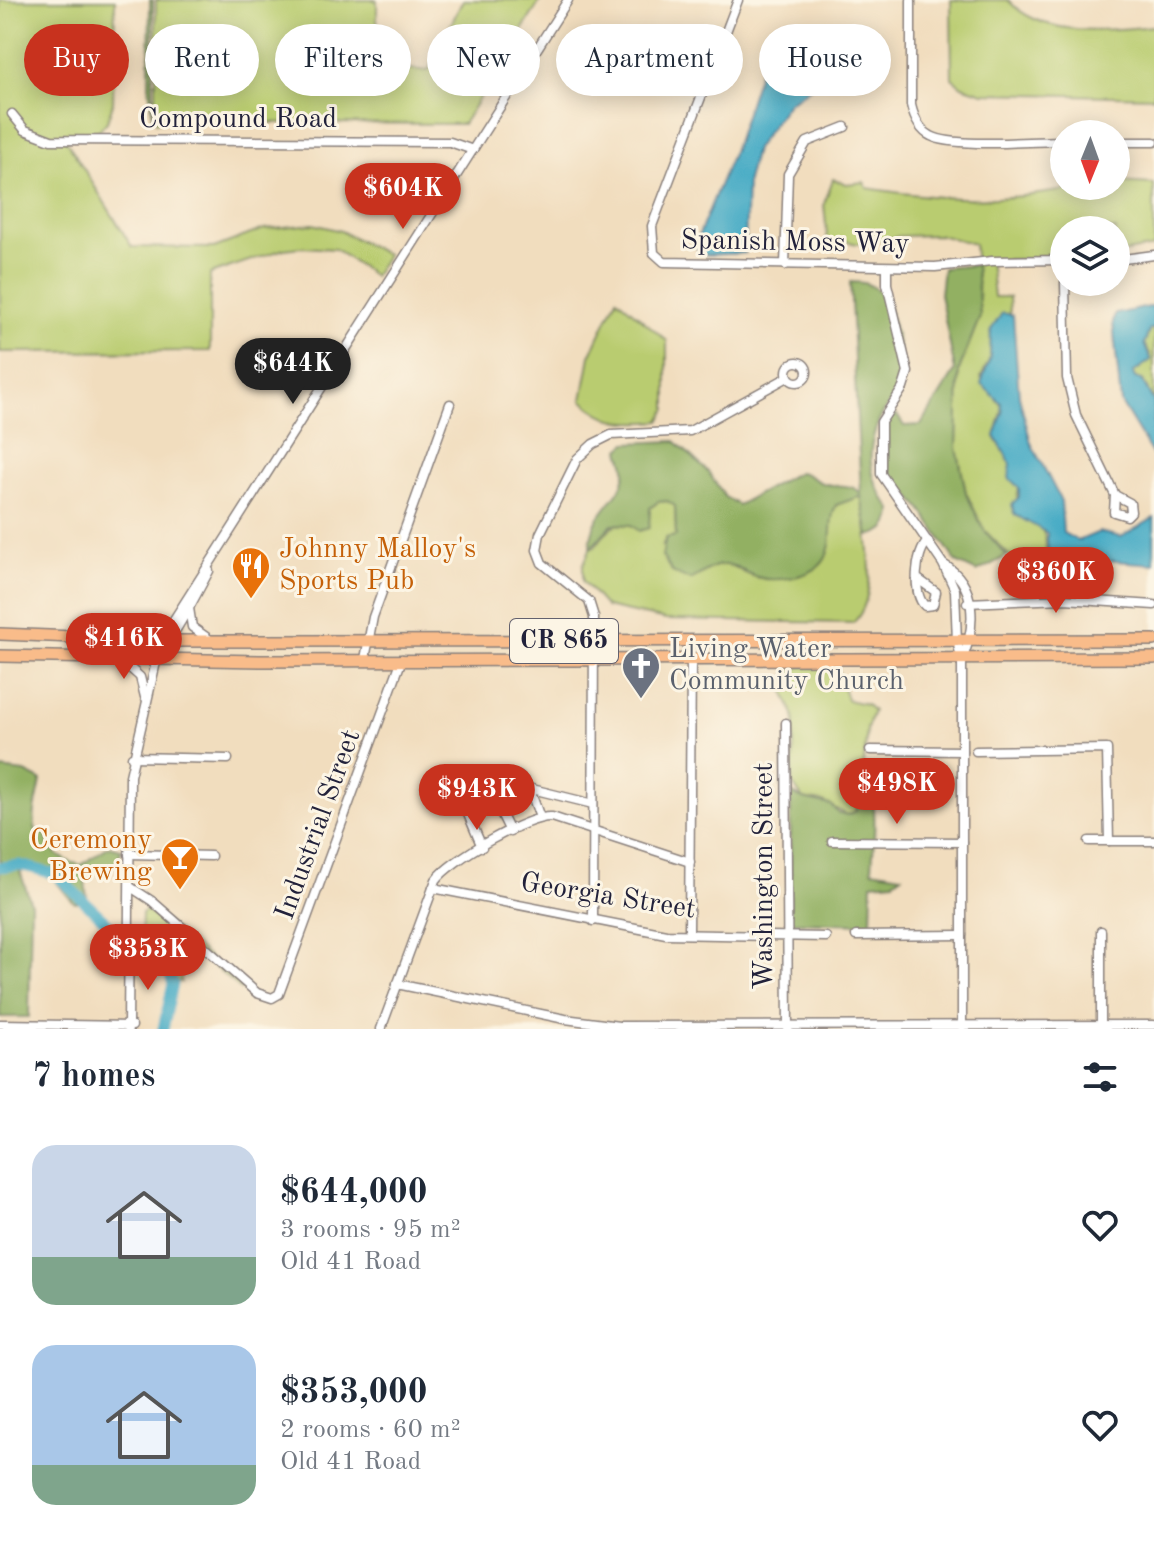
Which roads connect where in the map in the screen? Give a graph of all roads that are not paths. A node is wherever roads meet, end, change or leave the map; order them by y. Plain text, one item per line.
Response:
1 (568, 0) edge
2 (738, 0) edge
3 (911, 0) edge
4 (12, 114) dead end
5 (845, 127) dead end
6 (1050, 141) edge
7 (1130, 142) edge
8 (1154, 142) edge
9 (473, 150) junction
10 (1154, 255) edge
11 (1130, 258) edge
12 (1050, 261) edge
13 (785, 265) junction
14 (887, 267) junction
15 (1065, 296) edge
16 (788, 377) dead end
17 (450, 404) dead end
18 (1115, 495) dead end
19 (928, 541) junction
20 (217, 556) junction
21 (943, 564) junction
22 (918, 579) dead end
23 (958, 603) junction
24 (971, 603) junction
25 (1154, 605) edge
26 (189, 608) junction
27 (0, 634) edge
28 (1154, 640) edge
29 (166, 641) junction
30 (214, 641) junction
31 (367, 641) junction
32 (593, 642) junction
33 (963, 642) junction
34 (0, 656) edge
35 (105, 658) junction
36 (158, 658) junction
37 (1154, 658) edge
38 (365, 659) junction
39 (402, 659) junction
40 (594, 660) junction
41 (691, 660) junction
42 (962, 660) junction
43 (146, 702) junction
44 (786, 723) dead end
45 (870, 750) dead end
46 (962, 751) junction
47 (976, 751) dead end
48 (132, 757) junction
49 (228, 759) dead end
50 (528, 788) junction
51 (593, 804) junction
52 (465, 807) dead end
53 (540, 817) junction
54 (593, 827) junction
55 (510, 832) junction
56 (832, 841) dead end
57 (1089, 841) dead end
58 (1109, 841) junction
59 (1154, 841) edge
60 (962, 842) junction
61 (482, 847) junction
62 (129, 854) junction
63 (211, 856) dead end
64 (690, 862) junction
65 (132, 888) junction
66 (433, 888) junction
67 (593, 921) junction
68 (129, 925) junction
69 (1101, 931) dead end
70 (689, 934) junction
71 (962, 935) junction
72 (788, 936) junction
73 (856, 936) dead end
74 (826, 937) dead end
75 (397, 984) junction
76 (0, 1024) edge
77 (1101, 1025) junction
78 (1154, 1025) edge
79 (31, 1027) edge
80 (962, 1027) edge
81 (130, 1028) edge
82 (788, 1028) edge
83 (381, 1029) edge

1 - 9 street
2 - 13 street, Spanish Moss Way
3 - 6 street
4 - 9 street, Compound Road
5 - 13 street
7 - 8 street
9 - 20 street
10 - 11 street
12 - 14 street, Spanish Moss Way
13 - 14 street, Spanish Moss Way
14 - 19 street
15 - 18 street
16 - 32 street
17 - 31 street
19 - 21 street
19 - 22 street
20 - 26 street
20 - 29 street
21 - 23 street
21 - 24 street
23 - 24 street
23 - 33 street
24 - 25 street
24 - 33 street
26 - 29 street
26 - 30 street
27 - 29 main road, CR 865
28 - 33 main road, CR 865
29 - 30 main road, CR 865
29 - 36 street
30 - 31 main road, CR 865
31 - 32 main road, CR 865
31 - 38 street
32 - 33 main road, CR 865
32 - 40 street
33 - 42 street
34 - 35 main road, CR 865
35 - 36 main road, CR 865
35 - 43 street
36 - 38 main road, CR 865
36 - 43 street
37 - 42 main road, CR 865
38 - 39 main road, CR 865
39 - 40 main road, CR 865
39 - 65 street, Industrial Street
40 - 41 main road, CR 865
40 - 51 street
41 - 42 main road, CR 865
41 - 64 street
42 - 46 street
43 - 48 street
44 - 72 street, Washington Street
45 - 46 street
46 - 60 street
47 - 58 street
48 - 49 street
48 - 62 street
50 - 51 street
50 - 53 street
50 - 55 street
51 - 54 street
52 - 61 street
53 - 54 street
53 - 55 street
54 - 64 street
54 - 67 street
55 - 61 street
56 - 60 street
57 - 58 street
58 - 59 street
60 - 71 street
61 - 66 street
62 - 63 street
62 - 65 street
62 - 68 street
64 - 70 street
65 - 68 street
66 - 67 street, Georgia Street
66 - 75 street
67 - 70 street, Georgia Street
68 - 81 street
69 - 77 street
70 - 72 street, Georgia Street
71 - 73 street
71 - 80 street
72 - 74 street, Georgia Street
72 - 82 street, Washington Street
75 - 82 street
75 - 83 street
76 - 79 street
77 - 78 street
77 - 80 street
79 - 81 street
80 - 82 street

